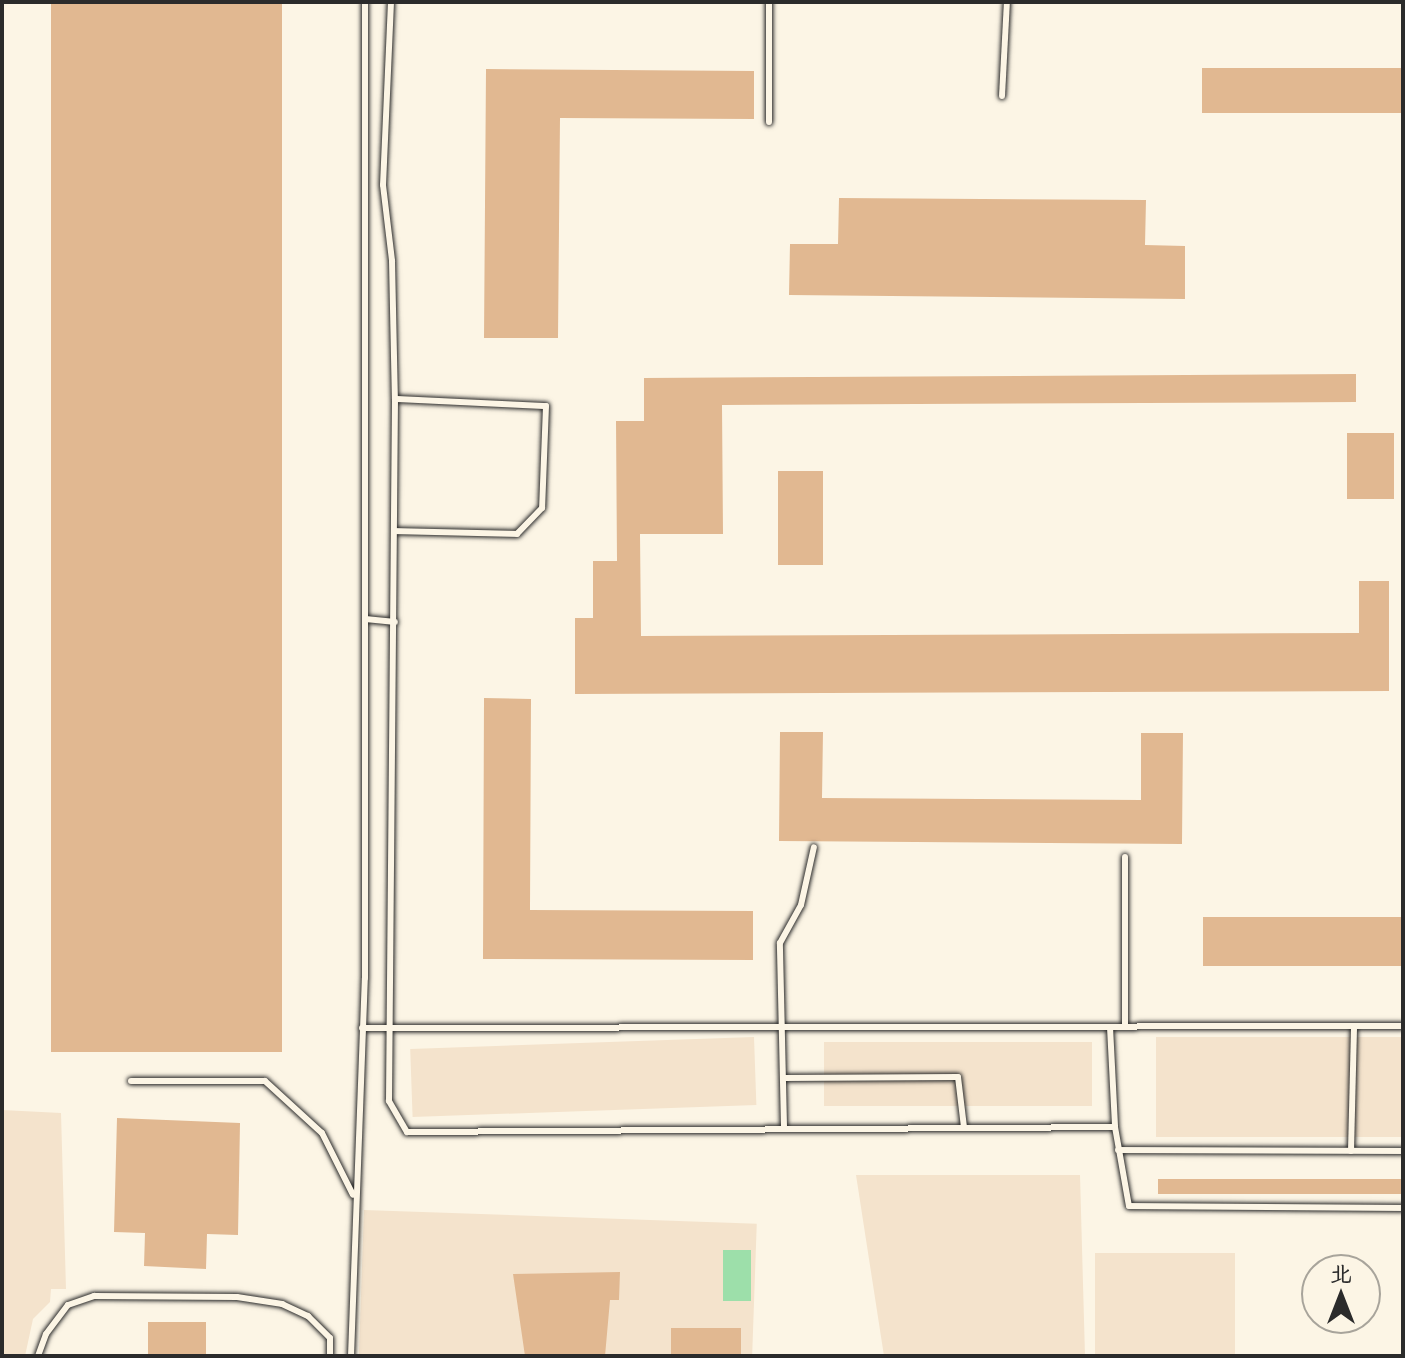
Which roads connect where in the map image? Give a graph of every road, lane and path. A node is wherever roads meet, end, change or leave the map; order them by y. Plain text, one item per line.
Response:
1 (365, 2) edge
2 (391, 2) edge
3 (769, 2) edge
4 (1007, 2) edge
5 (1002, 96) dead end
6 (769, 122) dead end
7 (395, 399) junction
8 (395, 531) junction
9 (366, 619) junction
10 (395, 622) junction
11 (814, 847) dead end
12 (1125, 857) dead end
13 (1354, 1026) junction
14 (1403, 1026) edge
15 (1110, 1027) junction
16 (1125, 1027) junction
17 (362, 1028) junction
18 (391, 1029) junction
19 (782, 1029) junction
20 (783, 1078) junction
21 (131, 1081) dead end
22 (784, 1126) junction
23 (964, 1127) junction
24 (1115, 1127) junction
25 (1118, 1150) junction
26 (1351, 1151) junction
27 (1403, 1151) edge
28 (353, 1195) junction
29 (1403, 1208) edge
30 (38, 1356) edge
31 (330, 1356) edge
32 (351, 1356) edge

1 - 9 lane
2 - 7 lane
3 - 6 lane
4 - 5 lane
7 - 8 lane
7 - 8 lane
8 - 10 lane
9 - 10 lane
9 - 17 lane
10 - 18 lane
11 - 19 lane
12 - 16 lane
13 - 14 lane
13 - 16 lane
13 - 26 lane
15 - 16 lane
15 - 19 lane
15 - 24 lane
17 - 18 lane
17 - 28 lane
18 - 19 lane
18 - 22 lane
19 - 20 lane
20 - 22 lane
20 - 23 lane
21 - 28 lane
22 - 23 lane
23 - 24 lane
24 - 25 lane
25 - 26 lane
25 - 29 lane
26 - 27 lane
28 - 32 lane
30 - 31 lane

